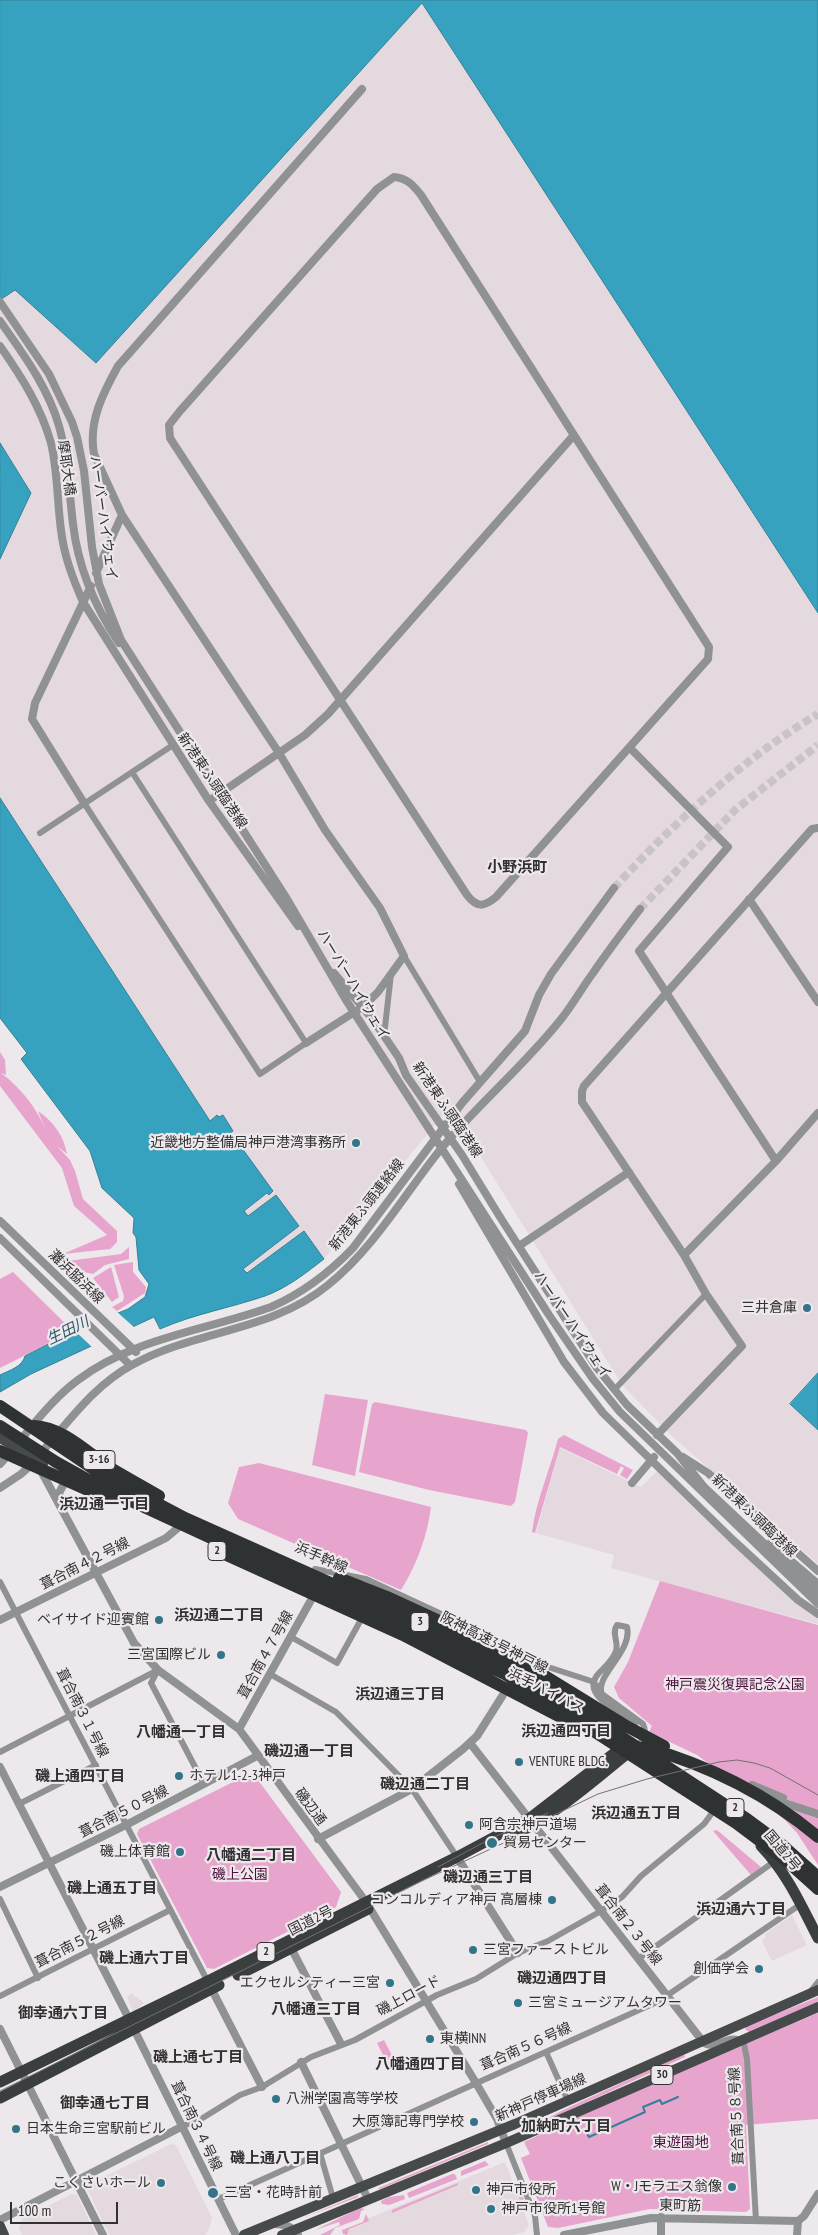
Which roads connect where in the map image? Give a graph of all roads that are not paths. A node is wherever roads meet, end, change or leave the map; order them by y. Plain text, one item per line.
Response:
1 (362, 89) dead end
2 (0, 302) edge
3 (0, 321) edge
4 (0, 346) edge
5 (574, 434) junction
6 (122, 515) junction
7 (84, 602) junction
8 (340, 699) junction
9 (173, 745) junction
10 (630, 748) junction
11 (279, 753) junction
12 (132, 772) junction
13 (209, 800) junction
14 (84, 803) junction
15 (818, 828) edge
16 (40, 833) dead end
17 (614, 888) tunnel mouth
18 (749, 899) junction
19 (640, 909) tunnel mouth
20 (404, 956) junction
21 (391, 974) junction
22 (666, 992) junction
23 (818, 1002) edge
24 (364, 1006) junction
25 (384, 1036) junction
26 (306, 1043) junction
27 (480, 1082) junction
28 (818, 1113) edge
29 (443, 1128) junction
30 (450, 1139) junction
31 (776, 1161) junction
32 (629, 1172) junction
33 (455, 1178) junction
34 (0, 1221) edge
35 (0, 1238) edge
36 (519, 1246) junction
37 (684, 1255) junction
38 (706, 1294) junction
39 (134, 1350) junction
40 (120, 1355) junction
41 (142, 1359) junction
42 (130, 1365) junction
43 (614, 1390) junction
44 (3, 1403) edge
45 (0, 1417) edge
46 (34, 1424) junction
47 (0, 1426) edge
48 (0, 1433) edge
49 (25, 1435) junction
50 (658, 1435) junction
51 (0, 1438) edge
52 (54, 1438) junction
53 (666, 1443) junction
54 (15, 1447) junction
55 (45, 1448) junction
56 (0, 1451) edge
57 (661, 1453) junction
58 (677, 1453) junction
59 (35, 1460) junction
60 (0, 1464) edge
61 (75, 1478) junction
62 (632, 1482) dead end
63 (0, 1488) edge
64 (148, 1510) junction
65 (64, 1513) junction
66 (178, 1527) junction
67 (245, 1544) junction
68 (315, 1569) junction
69 (818, 1571) edge
70 (96, 1573) junction
71 (0, 1582) edge
72 (818, 1584) edge
73 (315, 1592) junction
74 (818, 1594) edge
75 (818, 1604) edge
76 (818, 1610) edge
77 (16, 1612) junction
78 (818, 1614) edge
79 (364, 1615) junction
80 (0, 1620) edge
81 (291, 1637) junction
82 (520, 1669) junction
83 (158, 1670) junction
84 (270, 1674) junction
85 (512, 1679) junction
86 (594, 1683) junction
87 (600, 1688) junction
88 (70, 1715) junction
89 (239, 1729) junction
90 (470, 1743) junction
91 (634, 1743) junction
92 (0, 1752) edge
93 (622, 1752) junction
94 (257, 1756) junction
95 (96, 1765) junction
96 (0, 1767) edge
97 (204, 1784) junction
98 (752, 1787) junction
99 (412, 1789) junction
100 (722, 1799) junction
101 (19, 1804) junction
102 (818, 1810) edge
103 (712, 1813) junction
104 (818, 1814) edge
105 (532, 1821) junction
106 (126, 1825) junction
107 (818, 1833) edge
108 (818, 1837) edge
109 (318, 1839) junction
110 (458, 1860) junction
111 (775, 1861) junction
112 (49, 1864) junction
113 (818, 1877) edge
114 (0, 1887) edge
115 (818, 1889) edge
116 (818, 1898) edge
117 (0, 1899) edge
118 (801, 1904) junction
119 (368, 1905) junction
120 (170, 1910) junction
121 (601, 1912) junction
122 (818, 1938) edge
123 (289, 1945) junction
124 (818, 1946) edge
125 (94, 1950) junction
126 (518, 1952) junction
127 (638, 1959) junction
128 (38, 1978) junction
129 (818, 1982) edge
130 (210, 1985) junction
131 (818, 1990) edge
132 (807, 1994) junction
133 (668, 1995) junction
134 (0, 1996) edge
135 (426, 2001) junction
136 (818, 2007) edge
137 (132, 2024) junction
138 (0, 2029) edge
139 (705, 2039) junction
140 (742, 2040) junction
141 (341, 2044) junction
142 (4, 2046) edge
143 (546, 2052) junction
144 (301, 2062) junction
145 (22, 2072) junction
146 (0, 2082) edge
147 (476, 2083) junction
148 (28, 2084) junction
149 (262, 2086) junction
150 (0, 2098) edge
151 (568, 2101) junction
152 (183, 2126) junction
153 (501, 2130) junction
154 (506, 2143) junction
155 (342, 2144) junction
156 (320, 2153) junction
157 (76, 2180) junction
158 (363, 2187) junction
159 (818, 2194) edge
160 (333, 2198) junction
161 (219, 2199) junction
162 (368, 2199) junction
163 (661, 2217) junction
164 (0, 2220) edge
165 (756, 2221) junction
166 (798, 2221) junction
167 (270, 2224) junction
168 (0, 2226) edge
169 (296, 2232) edge
170 (4, 2235) edge
171 (103, 2235) edge
172 (236, 2235) edge
173 (244, 2235) edge
174 (282, 2235) edge
175 (537, 2235) edge
176 (564, 2235) edge
177 (661, 2235) edge
178 (797, 2235) edge

1 - 6 street
2 - 57 street, ハーバーハイウェイ
3 - 33 street, ハーバーハイウェイ
4 - 7 street, 摩耶大橋
5 - 8 street
5 - 8 street
5 - 10 street
6 - 7 street
6 - 11 street
7 - 9 street, 新港東ふ頭臨港線
7 - 14 street
8 - 10 street
8 - 11 street
9 - 12 street
9 - 13 street, 新港東ふ頭臨港線
10 - 22 street
11 - 13 street
11 - 20 street
12 - 14 street
12 - 26 street
13 - 24 street, 新港東ふ頭臨港線
14 - 16 street
14 - 26 street
15 - 18 street
17 - 27 street, 新港東ふ頭連絡線
18 - 22 street
18 - 23 street
19 - 30 street, 新港東ふ頭連絡線
20 - 21 street
20 - 27 street
21 - 24 street
21 - 25 street
22 - 31 street
22 - 32 street
24 - 25 street, 新港東ふ頭臨港線
24 - 26 street
25 - 29 street, 新港東ふ頭臨港線
27 - 29 street, 新港東ふ頭連絡線
28 - 31 street
29 - 30 street, 新港東ふ頭臨港線
29 - 39 street, 新港東ふ頭連絡線
30 - 36 street, 新港東ふ頭臨港線
30 - 41 street, 新港東ふ頭連絡線
31 - 37 street
32 - 36 street
32 - 37 street
33 - 76 street, ハーバーハイウェイ
33 - 78 street
34 - 39 street, 灘浜脇浜線
35 - 40 street, 灘浜脇浜線
36 - 43 street, 新港東ふ頭臨港線
37 - 38 street
38 - 43 street
38 - 50 street
39 - 40 street
39 - 41 street, 灘浜脇浜線
40 - 42 street, 灘浜脇浜線
40 - 46 street
41 - 42 street
42 - 52 street
43 - 50 street, 新港東ふ頭臨港線
44 - 46 main road, 浜手幹線
44 - 67 highway, 阪神高速3号神戸線 / 3
45 - 49 highway
46 - 49 street
46 - 52 main road, 浜手幹線
47 - 64 highway, 阪神高速3号神戸線 / 3
48 - 67 highway, 3-16
49 - 54 street
49 - 55 street
50 - 53 street, 新港東ふ頭臨港線
51 - 54 main road
52 - 55 street
52 - 68 main road, 浜手幹線
53 - 58 street, 新港東ふ頭臨港線
53 - 62 street
54 - 59 main road
54 - 60 street
55 - 59 street
56 - 64 highway, 3-16
57 - 72 street
57 - 75 street, ハーバーハイウェイ
58 - 69 street, 新港東ふ頭臨港線
58 - 74 street, 新港東ふ頭臨港線
59 - 61 main road
59 - 63 street
59 - 65 street, 磯辺通
61 - 65 street, 磯辺通
61 - 66 main road
64 - 115 highway, 阪神高速3号神戸線 / 3
65 - 70 street, 磯辺通
66 - 70 street, 葺合南４２号線
66 - 73 main road
66 - 98 highway, 浜手バイパス / 2
67 - 113 highway, 阪神高速3号神戸線 / 3
68 - 82 main road, 浜手幹線
68 - 86 street
68 - 98 highway, 浜手バイパス / 2
70 - 77 street, 葺合南４２号線
70 - 83 street, 磯辺通
71 - 77 street, 葺合南３１号線
73 - 79 main road
73 - 81 street, 葺合南４７号線
77 - 80 street, 葺合南４２号線
77 - 88 street, 葺合南３１号線
79 - 81 street
79 - 85 main road
81 - 84 street, 葺合南４７号線
82 - 85 street
82 - 91 main road, 浜手幹線
83 - 88 street
83 - 89 street, 磯辺通
83 - 97 street
84 - 89 street, 葺合南４７号線
84 - 99 street
85 - 90 street
85 - 93 main road
86 - 87 street
86 - 87 street
86 - 91 street
87 - 91 street
88 - 92 street
88 - 95 street, 葺合南３１号線
89 - 94 street, 磯辺通
90 - 99 street
90 - 105 street, 葺合南２３号線
91 - 93 highway, 国道2号 / 2
91 - 100 highway, 国道2号 / 2
93 - 103 highway, 国道2号 / 2
93 - 105 highway, 国道2号 / 2
94 - 97 street, 葺合南５０号線
94 - 109 street, 磯辺通
95 - 101 street
95 - 106 street, 葺合南３１号線
96 - 101 street, 葺合南３４号線
97 - 106 street, 葺合南５０号線
98 - 102 street
98 - 104 street
98 - 107 highway, 浜手バイパス / 2
98 - 108 highway, 浜手バイパス / 2
99 - 109 street
99 - 110 street
100 - 103 street, 磯上ロード
100 - 116 highway, 国道2号 / 2
101 - 112 street, 葺合南３４号線
103 - 111 highway, 国道2号 / 2
103 - 121 street, 磯上ロード
105 - 110 highway, 国道2号 / 2
105 - 121 street, 葺合南２３号線
106 - 112 street, 葺合南５０号線
106 - 120 street, 葺合南３１号線
109 - 119 street, 磯辺通
110 - 119 highway, 国道2号 / 2
110 - 126 street
111 - 118 highway, 国道2号 / 2
111 - 127 street
112 - 114 street, 葺合南５０号線
112 - 125 street, 葺合南３４号線
117 - 128 street
118 - 122 highway, 国道2号 / 2
118 - 133 street, 葺合南５６号線
119 - 123 highway, 国道2号 / 2
119 - 135 street, 磯辺通
120 - 125 street, 葺合南５２号線
120 - 130 street, 葺合南３１号線
121 - 126 street, 磯上ロード
121 - 127 street, 葺合南２３号線
122 - 124 street
123 - 130 highway, 国道2号 / 2
123 - 141 street
125 - 128 street, 葺合南５２号線
125 - 137 street, 葺合南３４号線
126 - 135 street, 磯上ロード
127 - 133 street, 葺合南２３号線
128 - 134 street, 葺合南５２号線
129 - 132 street
130 - 137 highway, 国道2号 / 2
130 - 149 street
131 - 132 main road, 新神戸停車場線 / 30
132 - 139 main road, 新神戸停車場線 / 30
133 - 139 street, 葺合南２３号線
133 - 143 street, 葺合南５６号線
135 - 141 street, 磯上ロード
135 - 147 street, 磯辺通
136 - 140 main road, 新神戸停車場線 / 30
137 - 145 highway, 国道2号 / 2
137 - 148 highway, 国道2号 / 2
137 - 152 street, 葺合南３４号線
138 - 142 street
139 - 140 main road
139 - 151 main road, 新神戸停車場線 / 30
140 - 154 main road, 新神戸停車場線 / 30
140 - 165 street, 葺合南５８号線
141 - 144 street, 磯上ロード
142 - 145 street
143 - 147 street, 葺合南５６号線
143 - 151 street
144 - 149 street, 磯上ロード
144 - 155 street
145 - 146 highway, 国道2号 / 2
145 - 148 street
147 - 153 street, 磯辺通
147 - 155 street, 葺合南５６号線
148 - 150 highway, 国道2号 / 2
148 - 157 street
149 - 152 street, 磯上ロード
151 - 153 main road, 新神戸停車場線 / 30
152 - 157 street, 磯上ロード
152 - 161 street, 葺合南３４号線
153 - 154 street, 磯辺通
153 - 158 main road, 新神戸停車場線 / 30
154 - 162 main road, 新神戸停車場線 / 30
154 - 175 street
155 - 156 street, 葺合南５６号線
155 - 158 street
156 - 160 street
156 - 161 street, 葺合南５６号線
157 - 164 street, 磯上ロード
157 - 171 street
158 - 160 main road, 新神戸停車場線 / 30
158 - 162 street
159 - 166 street
160 - 167 main road, 新神戸停車場線 / 30
161 - 172 street, 葺合南３４号線
162 - 169 main road, 新神戸停車場線 / 30
163 - 165 street, 東町筋
163 - 176 street, 東町筋
163 - 177 street
165 - 166 street, 東町筋
166 - 178 street
167 - 169 street
167 - 173 main road, 新神戸停車場線 / 30
168 - 170 main road
169 - 174 main road, 新神戸停車場線 / 30

